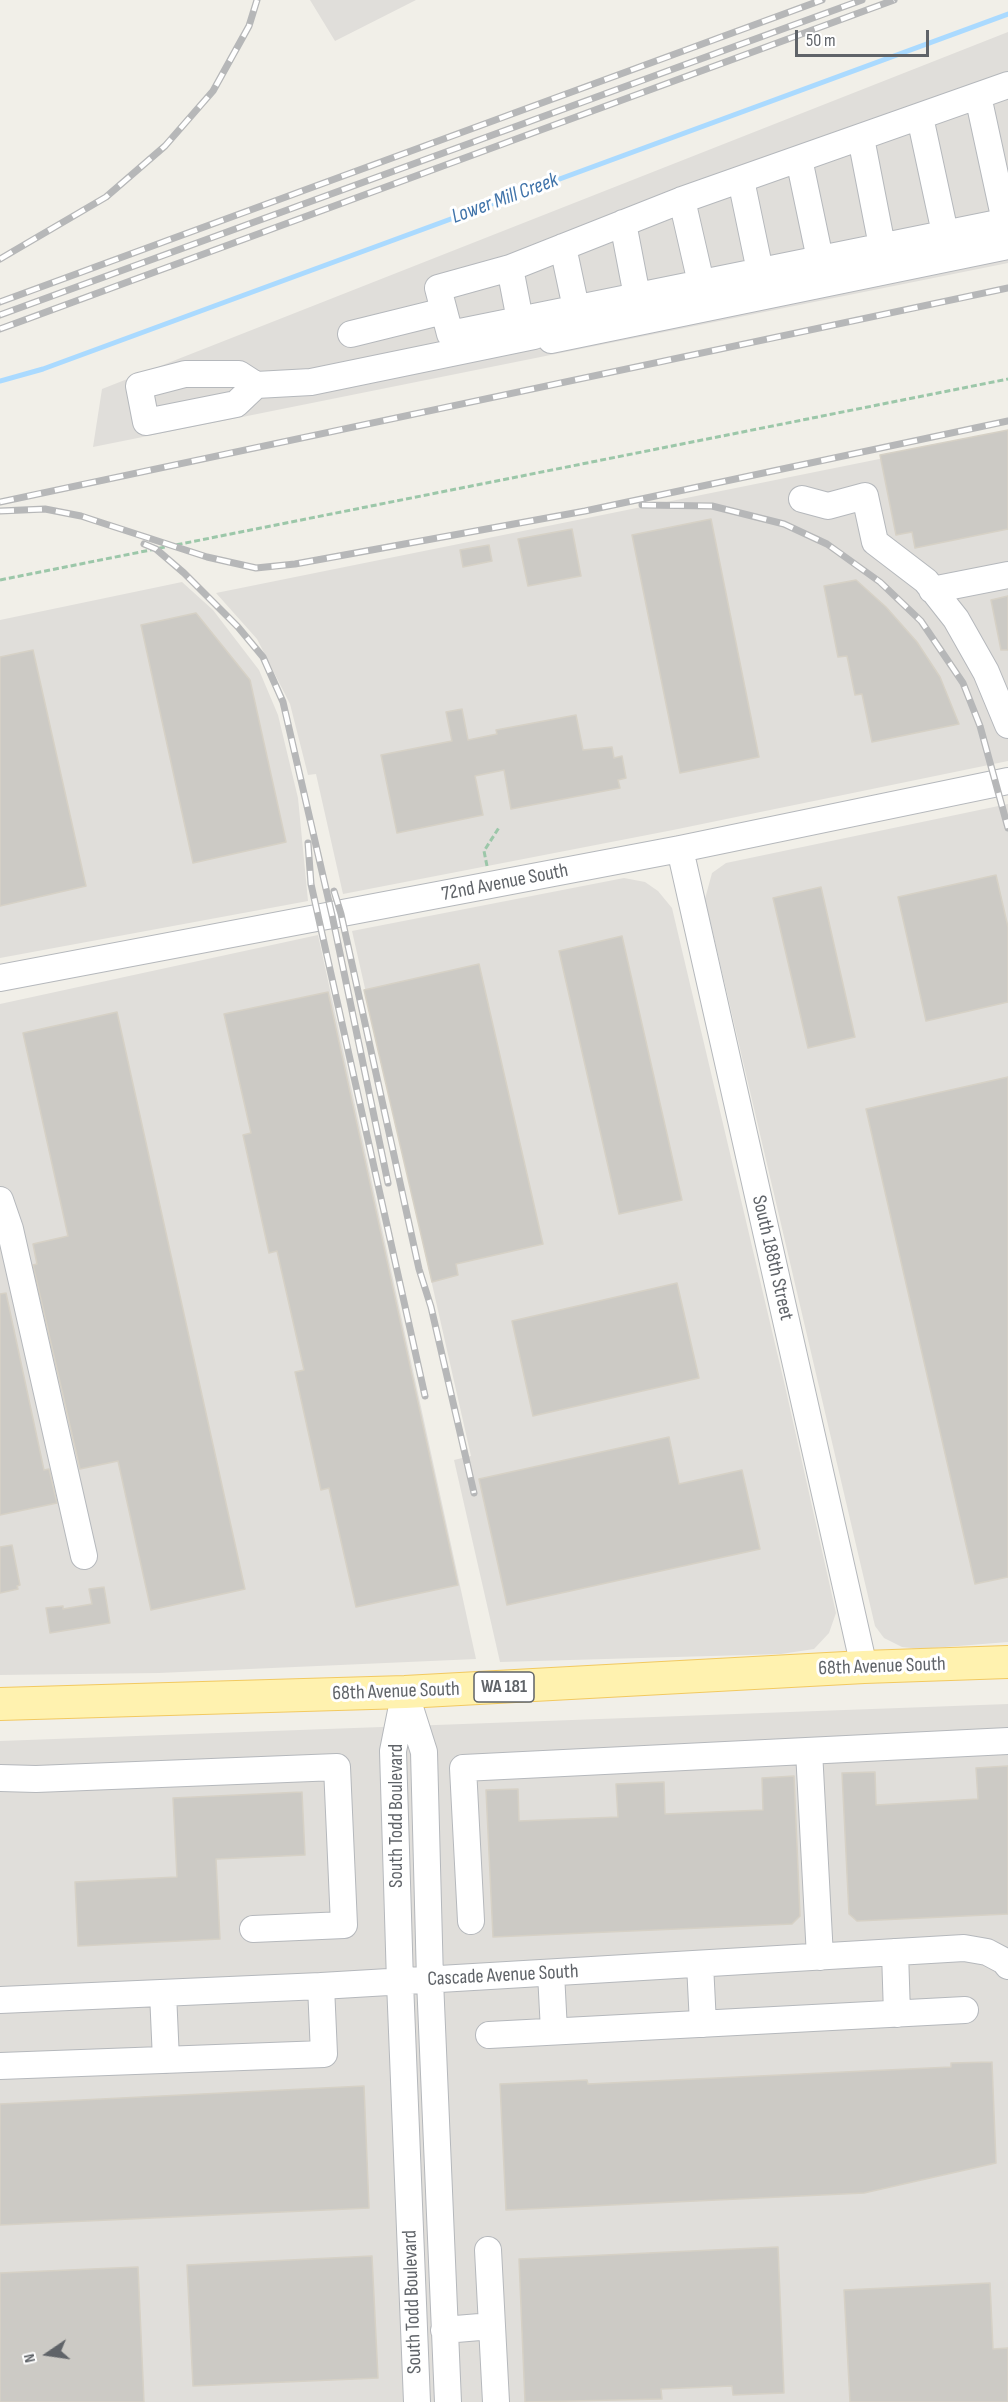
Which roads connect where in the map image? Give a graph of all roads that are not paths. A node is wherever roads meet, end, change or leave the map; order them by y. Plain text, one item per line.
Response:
1 (1008, 85) edge
2 (978, 96) junction
3 (920, 117) junction
4 (861, 138) junction
5 (799, 159) junction
6 (741, 180) junction
7 (682, 200) junction
8 (623, 223) junction
9 (1007, 231) edge
10 (945, 233) junction
11 (882, 246) junction
12 (563, 247) junction
13 (820, 259) junction
14 (510, 268) junction
15 (760, 271) junction
16 (700, 283) junction
17 (637, 296) junction
18 (576, 308) junction
19 (444, 311) junction
20 (527, 328) junction
21 (351, 334) dead end
22 (256, 385) dead end
23 (801, 499) dead end
24 (1008, 575) edge
25 (932, 590) junction
26 (1008, 725) edge
27 (1008, 781) edge
28 (680, 849) junction
29 (0, 978) edge
30 (0, 1200) edge
31 (84, 1556) dead end
32 (1008, 1662) edge
33 (864, 1667) junction
34 (405, 1692) junction
35 (0, 1704) edge
36 (1008, 1741) edge
37 (809, 1751) junction
38 (0, 1778) edge
39 (471, 1921) dead end
40 (253, 1929) dead end
41 (895, 1952) junction
42 (820, 1957) junction
43 (700, 1964) junction
44 (1006, 1964) edge
45 (551, 1973) junction
46 (430, 1980) junction
47 (400, 1982) junction
48 (321, 1986) junction
49 (163, 1993) junction
50 (0, 2000) edge
51 (964, 2010) dead end
52 (897, 2013) junction
53 (703, 2024) junction
54 (554, 2031) junction
55 (489, 2035) dead end
56 (166, 2060) junction
57 (0, 2066) edge
58 (488, 2250) dead end
59 (492, 2326) junction
60 (444, 2331) junction
61 (414, 2400) edge
62 (448, 2402) edge
63 (496, 2402) edge

1 - 2 street
2 - 3 street
2 - 9 street
3 - 4 street
3 - 10 street
4 - 5 street
4 - 11 street
5 - 6 street
5 - 13 street
6 - 7 street
6 - 15 street
7 - 8 street
7 - 16 street
8 - 12 street
8 - 17 street
9 - 10 street
9 - 20 street
10 - 11 street
11 - 13 street
12 - 14 street
12 - 18 street
13 - 15 street
14 - 19 street
14 - 20 street
15 - 16 street
16 - 17 street
17 - 18 street
18 - 20 street
19 - 20 street
19 - 21 street
20 - 22 street
23 - 25 street
24 - 25 street
25 - 26 street
27 - 28 street, 72nd Avenue South
28 - 29 street, 72nd Avenue South
28 - 33 street, South 188th Street
30 - 31 street
32 - 33 main road, 68th Avenue South / WA 181
33 - 34 main road, 68th Avenue South / WA 181
34 - 35 main road, 68th Avenue South / WA 181
34 - 46 street, South Todd Boulevard
34 - 47 street, South Todd Boulevard
36 - 37 street
37 - 39 street
37 - 42 street
38 - 40 street
41 - 42 street, Cascade Avenue South
41 - 44 street, Cascade Avenue South
41 - 52 street
42 - 43 street, Cascade Avenue South
43 - 45 street, Cascade Avenue South
43 - 53 street
45 - 46 street, Cascade Avenue South
45 - 54 street
46 - 47 street, Cascade Avenue South
46 - 60 street, South Todd Boulevard
47 - 48 street, Cascade Avenue South
47 - 61 street, South Todd Boulevard
48 - 49 street, Cascade Avenue South
48 - 56 street
49 - 50 street, Cascade Avenue South
49 - 56 street
51 - 52 street
52 - 53 street
53 - 54 street
54 - 55 street
56 - 57 street
58 - 59 street
59 - 60 street
59 - 63 street
60 - 62 street, South Todd Boulevard

